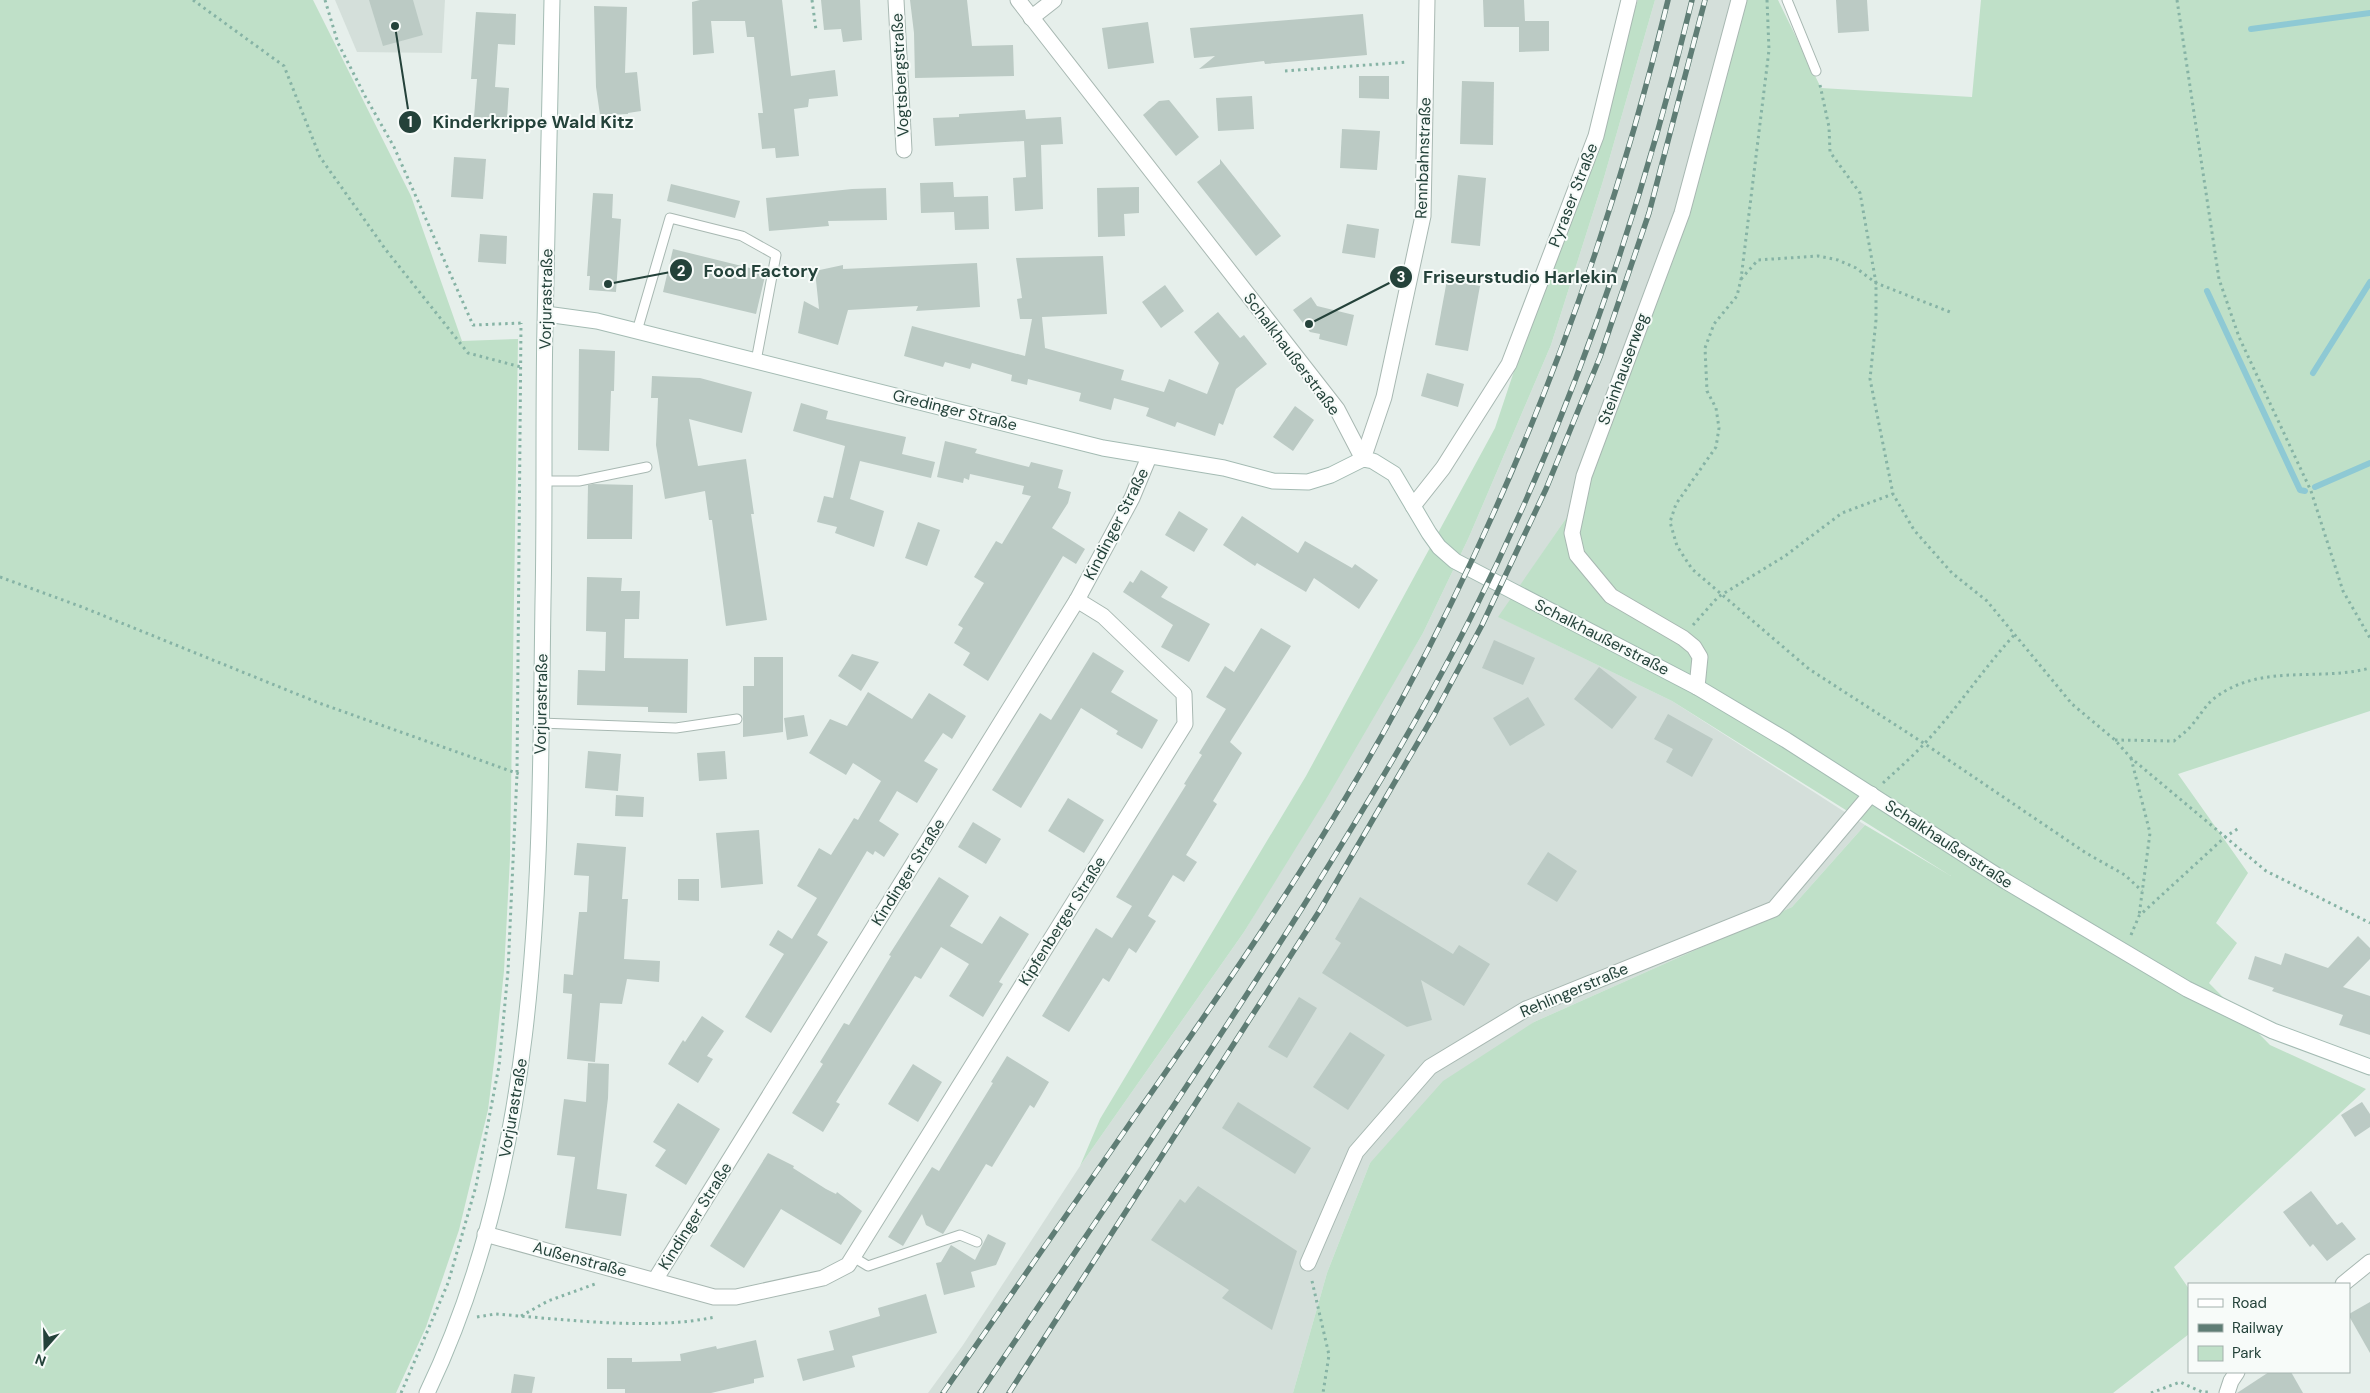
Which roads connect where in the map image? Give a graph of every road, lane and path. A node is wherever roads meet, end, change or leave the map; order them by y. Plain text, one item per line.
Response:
1 (193, 0) edge
2 (325, 0) edge
3 (552, 0) edge
4 (812, 0) edge
5 (896, 0) edge
6 (1018, 0) edge
7 (1054, 0) edge
8 (1428, 0) edge
9 (1628, 0) edge
10 (1740, 0) edge
11 (1767, 0) edge
12 (1787, 0) edge
13 (2177, 0) edge
14 (1031, 18) junction
15 (816, 30) dead end
16 (1426, 60) junction
17 (1285, 71) dead end
18 (1816, 71) joint
19 (904, 150) dead end
20 (1741, 279) junction
21 (1876, 282) junction
22 (1950, 312) dead end
23 (545, 318) junction
24 (521, 323) junction
25 (638, 332) junction
26 (756, 361) junction
27 (521, 367) junction
28 (1149, 457) junction
29 (1363, 459) junction
30 (646, 468) dead end
31 (544, 481) junction
32 (1893, 494) junction
33 (1413, 506) junction
34 (0, 577) edge
35 (1722, 596) junction
36 (1077, 600) junction
37 (2015, 634) junction
38 (1682, 638) junction
39 (2370, 638) edge
40 (2370, 668) edge
41 (1697, 686) junction
42 (737, 719) dead end
43 (540, 723) junction
44 (2115, 740) junction
45 (1925, 744) junction
46 (2130, 758) junction
47 (518, 774) junction
48 (539, 775) junction
49 (1871, 794) junction
50 (2239, 828) dead end
51 (2225, 837) junction
52 (2142, 891) junction
53 (2139, 916) junction
54 (2370, 923) edge
55 (2124, 952) junction
56 (2370, 1067) edge
57 (485, 1234) junction
58 (977, 1242) dead end
59 (850, 1261) junction
60 (2370, 1262) edge
61 (1308, 1263) joint
62 (616, 1269) junction
63 (655, 1280) junction
64 (2344, 1283) edge
65 (736, 1297) junction
66 (521, 1316) junction
67 (457, 1321) junction
68 (2237, 1373) edge
69 (401, 1393) edge
70 (427, 1393) edge
71 (1323, 1393) edge
72 (2151, 1393) edge
73 (2227, 1393) edge

1 - 27 path
2 - 24 path
3 - 23 street, Vorjurastraße
4 - 15 path
5 - 19 street, Vogtsbergstraße
6 - 14 street, Schalkhaußerstraße
7 - 14 street
8 - 16 street, Rennbahnstraße
9 - 33 street, Pyraser Straße
10 - 38 street, Steinhauserweg
11 - 20 path
12 - 18 lane
13 - 39 path
14 - 29 street, Schalkhaußerstraße
16 - 17 path
16 - 29 street, Rennbahnstraße
18 - 21 path
20 - 21 path
20 - 35 path
21 - 22 path
21 - 32 path
23 - 24 path
23 - 25 street, Gredinger Straße
23 - 31 street, Vorjurastraße
24 - 27 path
25 - 26 street, Gredinger Straße
25 - 26 lane
26 - 28 street, Gredinger Straße
27 - 47 path
28 - 29 street, Gredinger Straße
28 - 36 street, Kindinger Straße
29 - 33 street, Schalkhaußerstraße
30 - 31 lane
31 - 43 street, Vorjurastraße
32 - 35 path
32 - 37 path
33 - 41 street, Schalkhaußerstraße
34 - 47 path
35 - 38 path
35 - 45 path
36 - 59 street, Kipfenberger Straße
36 - 63 street, Kindinger Straße
37 - 44 path
37 - 45 path
38 - 41 street, Steinhauserweg
40 - 44 path
41 - 49 street, Schalkhaußerstraße
42 - 43 lane
43 - 48 street, Vorjurastraße
44 - 46 path
45 - 49 path
45 - 52 path
46 - 51 path
46 - 52 path
47 - 48 path
47 - 69 path
48 - 57 street, Vorjurastraße
49 - 55 street, Schalkhaußerstraße
49 - 61 street, Rehlingerstraße
50 - 51 path
51 - 53 path
51 - 54 path
52 - 53 path
53 - 55 path
55 - 56 street, Schalkhaußerstraße
57 - 62 street, Außenstraße
57 - 67 street, Vorjurastraße
58 - 59 lane
59 - 65 street, Außenstraße
60 - 64 street
61 - 71 path
62 - 63 street, Außenstraße
62 - 66 path
63 - 65 street, Außenstraße
65 - 66 path
66 - 67 path
67 - 70 street, Vorjurastraße
68 - 73 street
72 - 73 path

